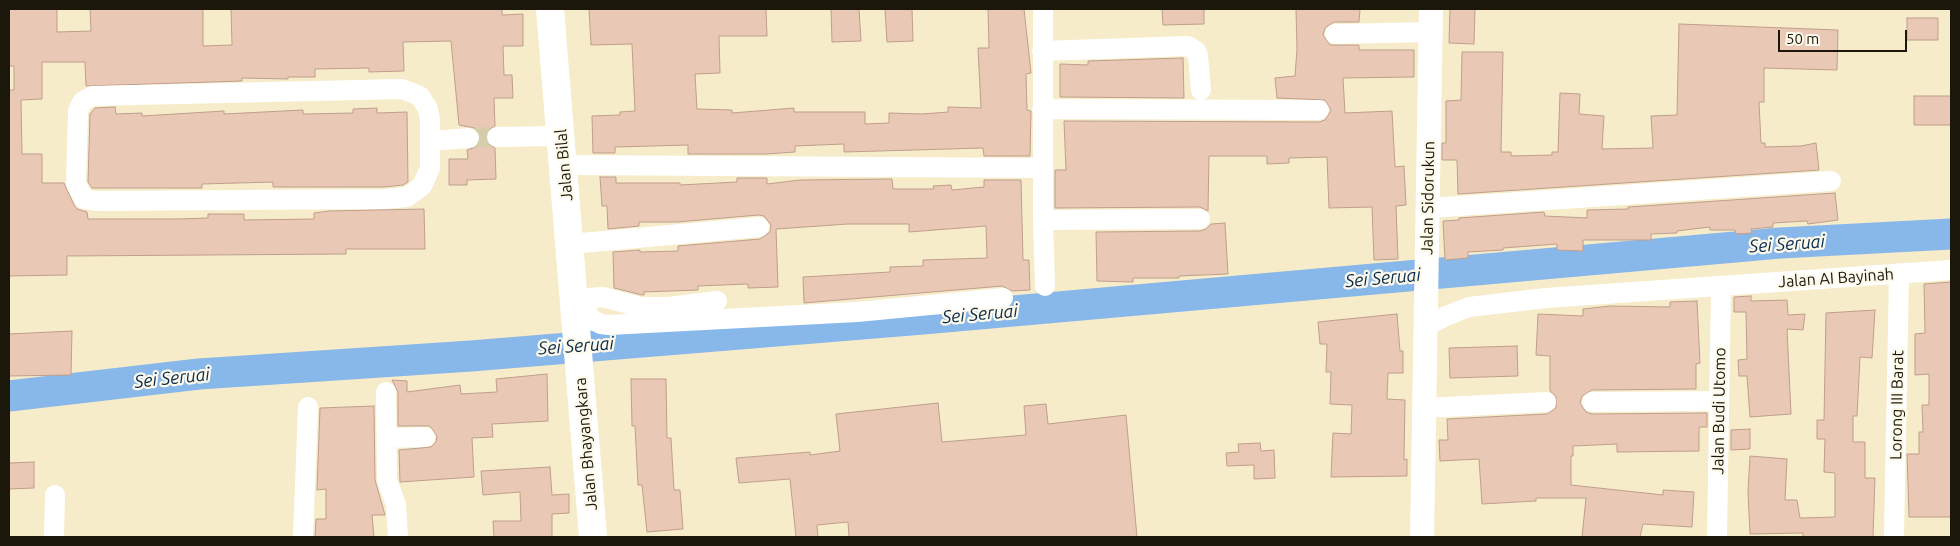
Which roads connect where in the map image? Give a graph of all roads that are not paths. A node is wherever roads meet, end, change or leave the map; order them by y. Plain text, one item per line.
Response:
1 (550, 9) edge
2 (1043, 9) edge
3 (1431, 20) edge
4 (1334, 34) dead end
5 (1042, 51) junction
6 (1200, 90) dead end
7 (1042, 110) junction
8 (1320, 110) dead end
9 (562, 136) junction
10 (497, 137) tunnel mouth
11 (469, 138) tunnel mouth
12 (431, 141) junction
13 (564, 165) junction
14 (1042, 168) junction
15 (1831, 181) dead end
16 (1429, 208) junction
17 (1200, 219) dead end
18 (1042, 220) junction
19 (759, 227) dead end
20 (570, 244) junction
21 (1951, 270) edge
22 (1899, 273) junction
23 (1045, 286) dead end
24 (1721, 286) junction
25 (1003, 298) dead end
26 (718, 301) dead end
27 (577, 306) junction
28 (1426, 321) junction
29 (386, 392) dead end
30 (1719, 401) junction
31 (1546, 402) dead end
32 (1592, 402) dead end
33 (308, 407) dead end
34 (1424, 408) junction
35 (425, 437) dead end
36 (388, 438) junction
37 (55, 495) dead end
38 (54, 537) edge
39 (303, 537) edge
40 (398, 537) edge
41 (593, 537) edge
42 (1422, 537) edge
43 (1717, 537) edge
44 (1894, 537) edge

1 - 9 main road, Jalan Bilal
2 - 5 street
3 - 4 street
3 - 16 street, Jalan Sidorukun
5 - 6 street
5 - 7 street
7 - 8 street
7 - 14 street
9 - 10 street
9 - 13 main road, Jalan Bilal
11 - 12 street
12 - 12 street
13 - 14 street
13 - 20 main road, Jalan Bilal
14 - 18 street
15 - 16 street
16 - 28 street, Jalan Sidorukun
17 - 18 street
18 - 23 street
19 - 20 street
20 - 27 main road, Jalan Bilal
21 - 22 street, Jalan AI Bayinah
22 - 24 street, Jalan AI Bayinah
22 - 44 street, Lorong III Barat
24 - 28 street, Jalan AI Bayinah
24 - 30 street, Jalan Budi Utomo
25 - 27 street
26 - 27 street
27 - 41 main road, Jalan Bhayangkara
28 - 34 street, Jalan Sidorukun
29 - 36 street
30 - 32 street
30 - 43 street, Jalan Budi Utomo
31 - 34 street
33 - 39 street
34 - 42 street, Jalan Sidorukun
35 - 36 street
36 - 40 street
37 - 38 street

